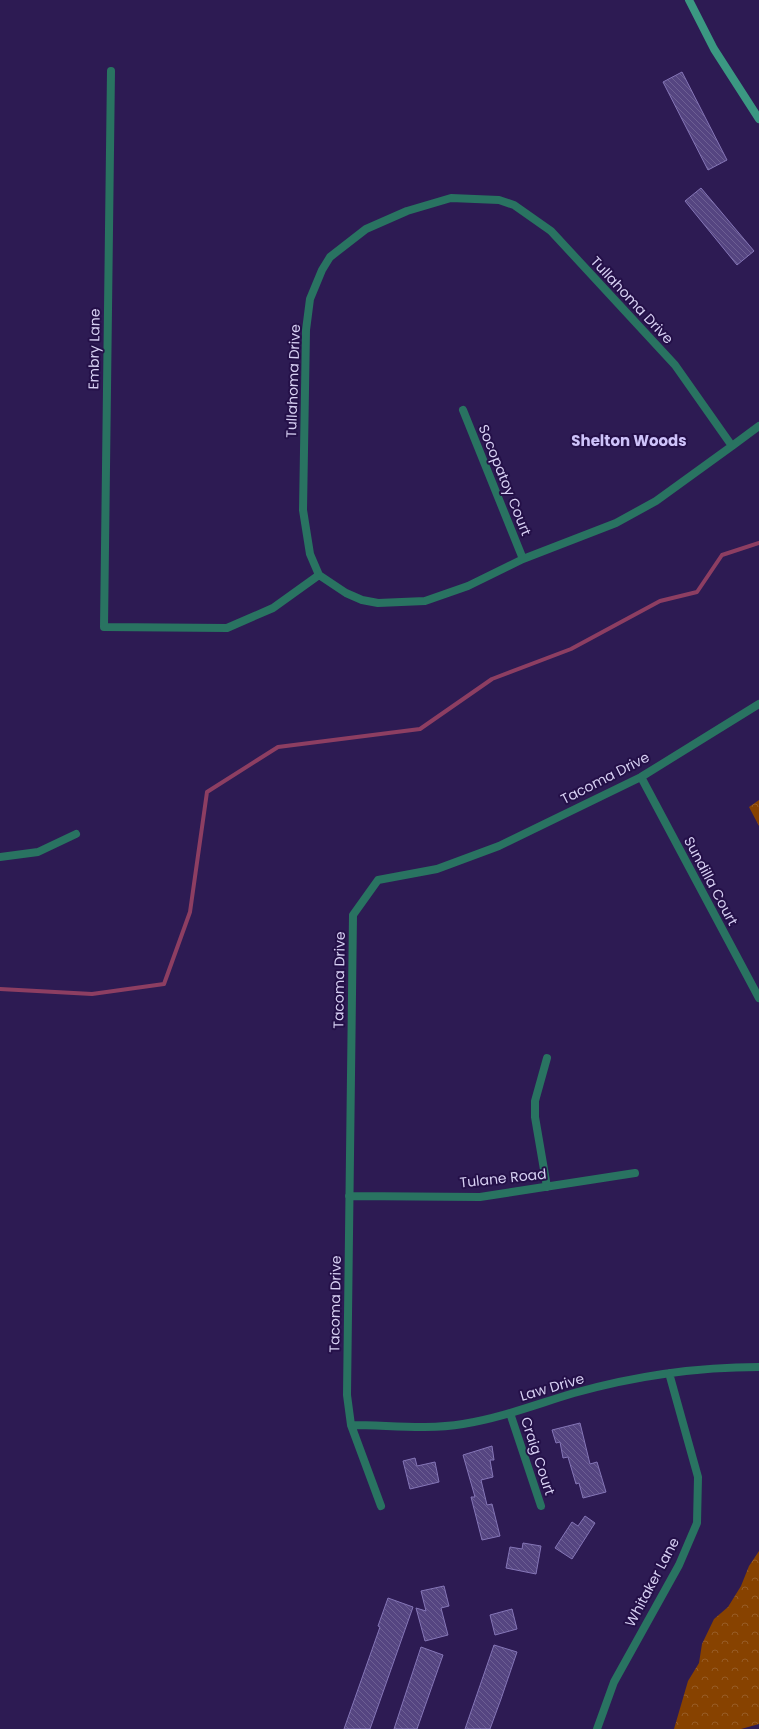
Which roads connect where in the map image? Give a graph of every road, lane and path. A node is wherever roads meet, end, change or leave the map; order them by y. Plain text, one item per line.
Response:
1 (689, 0) edge
2 (111, 71) dead end
3 (759, 119) edge
4 (463, 410) dead end
5 (759, 426) edge
6 (732, 446) junction
7 (523, 559) junction
8 (319, 575) junction
9 (759, 704) edge
10 (641, 776) junction
11 (76, 834) dead end
12 (0, 857) edge
13 (759, 998) edge
14 (547, 1058) dead end
15 (635, 1173) dead end
16 (547, 1187) junction
17 (349, 1196) junction
18 (759, 1367) edge
19 (668, 1372) junction
20 (510, 1413) junction
21 (351, 1425) junction
22 (380, 1506) dead end
23 (541, 1506) dead end
24 (597, 1729) edge

1 - 3 street
2 - 8 street, Embry Lane
4 - 7 street, Socopatoy Court
5 - 6 street
6 - 7 street
6 - 8 street, Tullahoma Drive
7 - 8 street
9 - 10 street, Tacoma Drive
10 - 13 street, Sundilla Court
10 - 17 street, Tacoma Drive
11 - 12 street
14 - 16 street
15 - 16 street, Tulane Road
16 - 17 street, Tulane Road
17 - 21 street, Tacoma Drive
18 - 19 street, Law Drive
19 - 20 street, Law Drive
19 - 24 street, Whitaker Lane
20 - 21 street, Law Drive
20 - 23 street, Craig Court
21 - 22 street, Tacoma Drive

